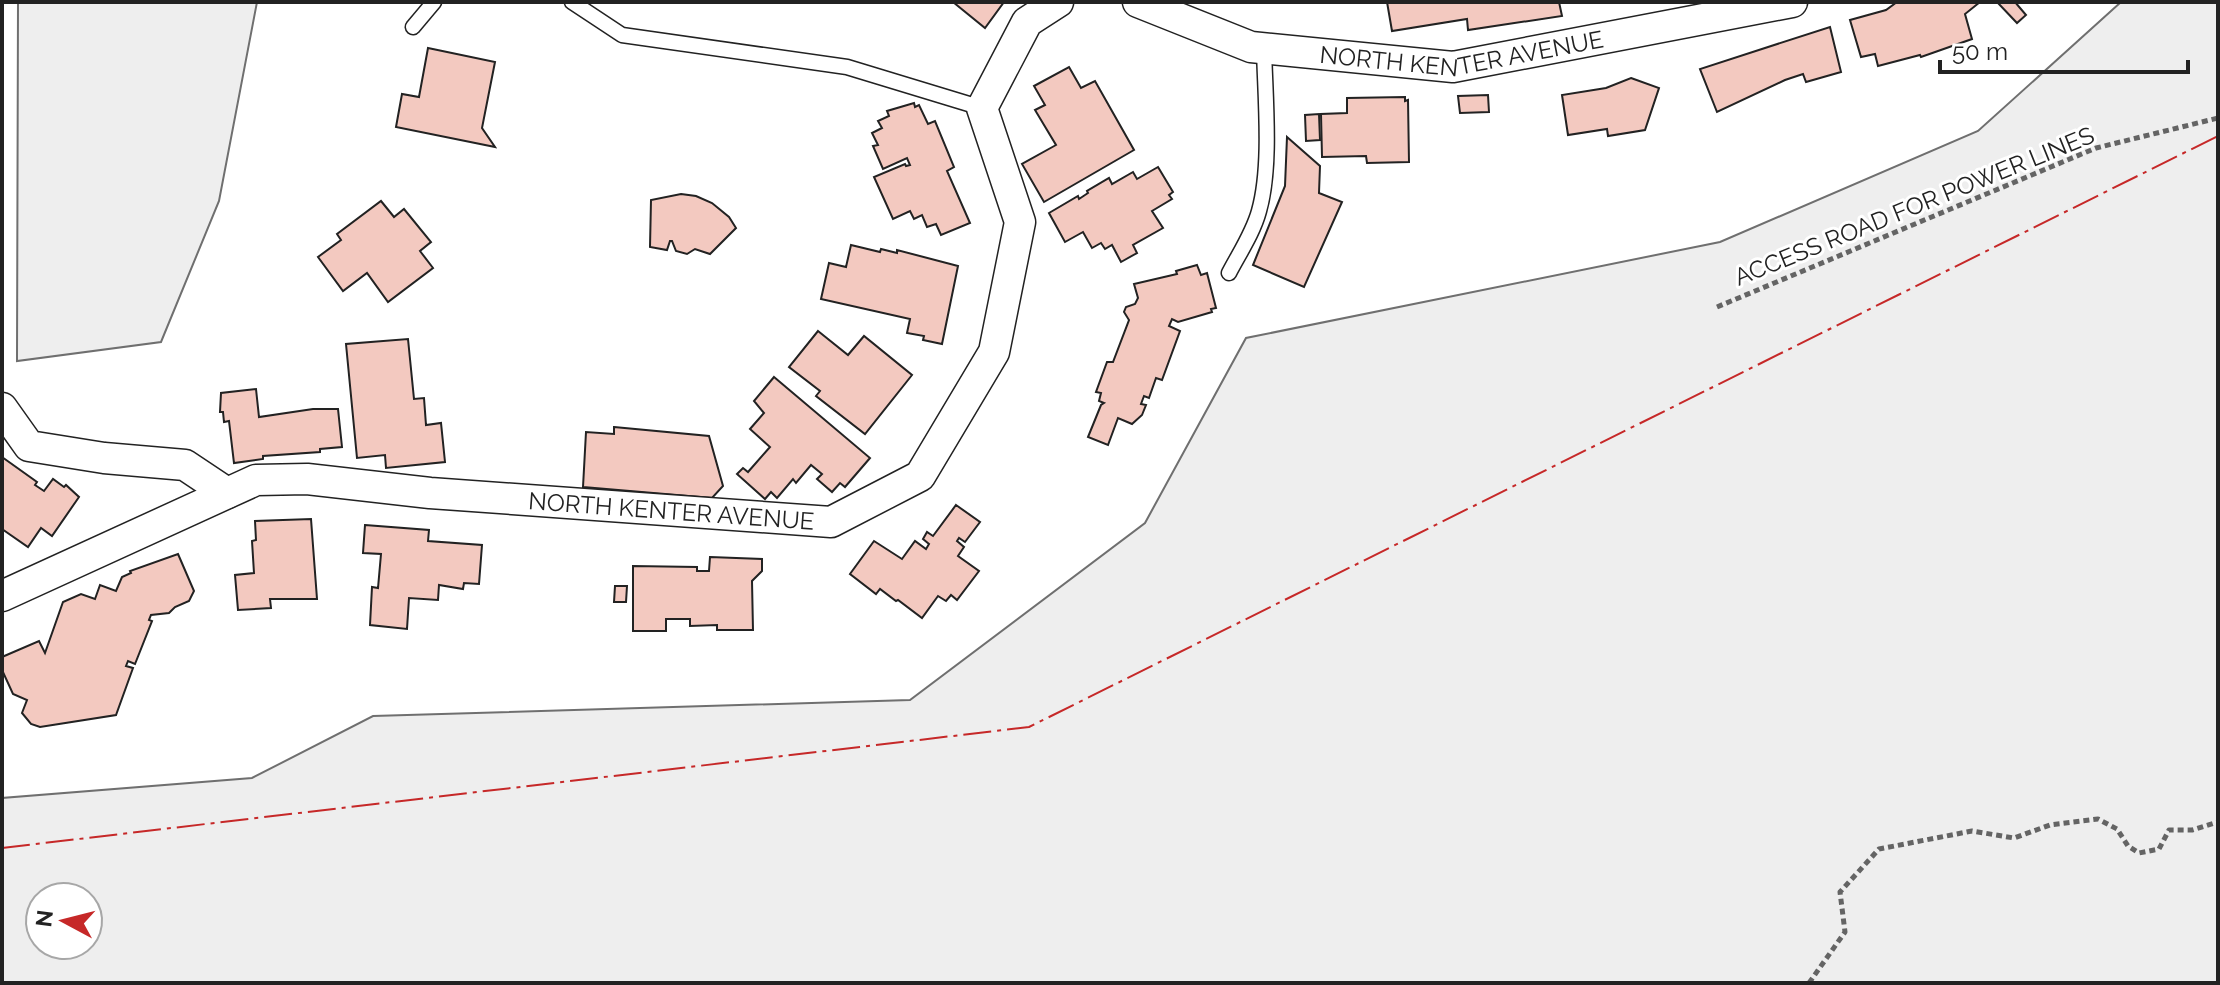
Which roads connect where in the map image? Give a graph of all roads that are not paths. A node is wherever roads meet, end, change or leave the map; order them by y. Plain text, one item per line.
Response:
1 (434, 2) edge
2 (572, 2) edge
3 (1058, 2) edge
4 (1138, 2) edge
5 (1792, 2) edge
6 (413, 27) dead end
7 (1264, 48) junction
8 (982, 108) junction
9 (1229, 273) dead end
10 (2, 408) edge
11 (227, 493) junction
12 (2, 596) edge

1 - 6 lane
2 - 8 lane
3 - 8 street
4 - 7 street, NORTH KENTER AVENUE
5 - 7 street, NORTH KENTER AVENUE
7 - 9 lane
8 - 11 street, NORTH KENTER AVENUE
10 - 11 street
11 - 12 street, NORTH KENTER AVENUE

